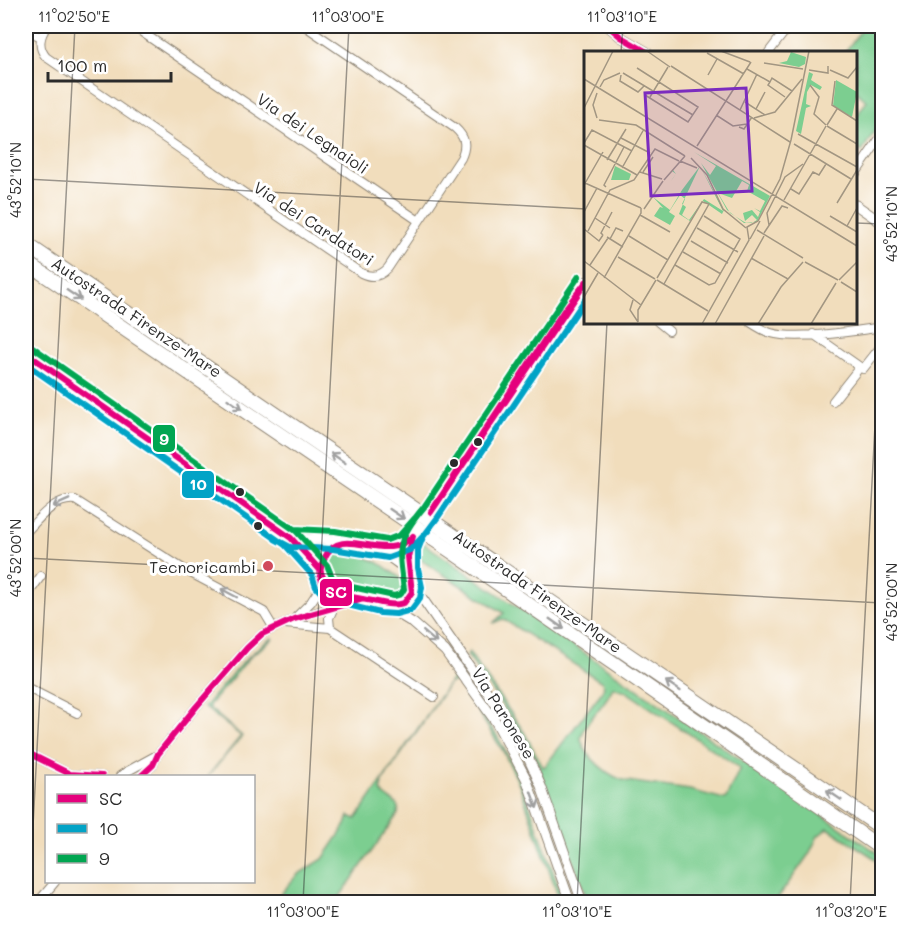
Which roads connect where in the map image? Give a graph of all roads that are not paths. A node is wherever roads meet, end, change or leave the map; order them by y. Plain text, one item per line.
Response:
1 (47, 26) edge
2 (133, 26) edge
3 (305, 26) edge
4 (608, 26) edge
5 (789, 26) edge
6 (26, 30) edge
7 (41, 37) junction
8 (645, 51) edge
9 (770, 51) edge
10 (882, 135) edge
11 (857, 170) edge
12 (857, 206) edge
13 (419, 221) junction
14 (882, 223) edge
15 (26, 244) edge
16 (26, 262) edge
17 (584, 282) edge
18 (660, 324) edge
19 (755, 324) edge
20 (882, 327) edge
21 (669, 331) dead end
22 (813, 334) junction
23 (882, 345) edge
24 (26, 353) edge
25 (859, 368) junction
26 (833, 401) dead end
27 (431, 512) dead end
28 (26, 532) edge
29 (291, 538) junction
30 (349, 542) junction
31 (368, 547) junction
32 (320, 570) junction
33 (409, 572) junction
34 (41, 576) dead end
35 (324, 582) junction
36 (413, 585) junction
37 (26, 597) edge
38 (360, 598) junction
39 (382, 603) junction
40 (334, 606) junction
41 (294, 619) junction
42 (276, 626) junction
43 (330, 628) junction
44 (26, 687) edge
45 (434, 697) dead end
46 (77, 713) dead end
47 (26, 752) edge
48 (158, 754) junction
49 (81, 775) edge
50 (122, 775) edge
51 (143, 775) edge
52 (882, 828) edge
53 (882, 849) edge
54 (54, 883) edge
55 (38, 903) edge
56 (570, 903) edge
57 (582, 903) edge

1 - 7 street
2 - 13 street, Via dei Legnaioli
3 - 13 street, Via dei Cardatori
4 - 8 street
5 - 9 street
6 - 7 street
7 - 13 street, Via dei Cardatori
10 - 11 street
12 - 14 street
52 -> 15 highway, Autostrada Firenze-Mare
16 -> 53 highway, Autostrada Firenze-Mare
17 - 27 street
18 - 21 street
19 - 22 street
20 - 22 street
22 - 25 street
23 - 25 street
24 - 29 street
25 - 26 street
42 -> 28 street
29 - 30 street
29 - 32 street
30 - 31 street
30 - 32 street
31 - 33 street
31 - 33 street
32 - 35 street
33 - 36 street, Via Paronese
34 - 37 street
35 - 38 street
35 - 41 street
36 - 39 street
36 - 57 street, Via Paronese
38 - 39 street
38 - 40 street
39 -> 56 street, Via Paronese
40 - 41 street
40 - 43 street
41 - 42 street
42 - 43 street
42 - 48 street
43 - 45 street
44 - 46 street
47 - 49 street
48 - 50 street
48 - 51 street
54 - 55 street

